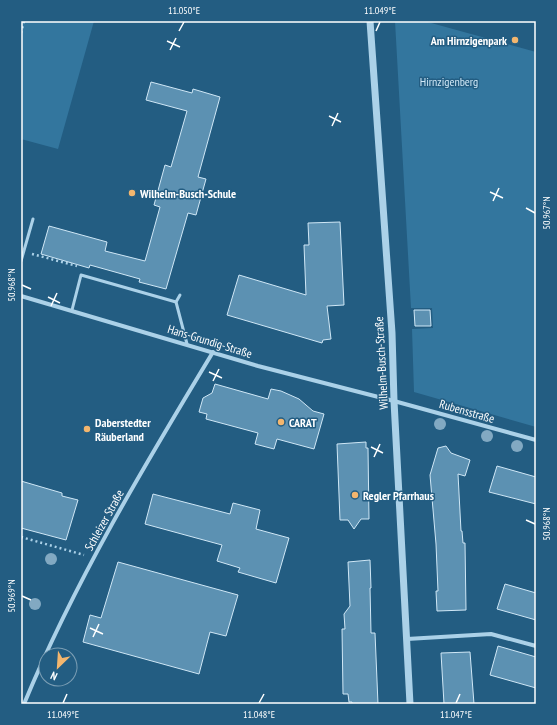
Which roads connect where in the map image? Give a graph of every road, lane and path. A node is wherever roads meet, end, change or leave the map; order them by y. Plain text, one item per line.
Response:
1 (24, 21) edge
2 (370, 21) edge
3 (21, 33) edge
4 (33, 219) dead end
5 (24, 252) junction
6 (21, 262) edge
7 (81, 275) junction
8 (180, 295) dead end
9 (21, 296) edge
10 (176, 302) junction
11 (72, 310) junction
12 (187, 344) junction
13 (213, 352) junction
14 (394, 401) junction
15 (536, 440) edge
16 (21, 537) edge
17 (94, 558) junction
18 (407, 639) junction
19 (536, 646) edge
20 (24, 704) edge
21 (410, 704) edge

1 - 3 path
2 - 14 street, Wilhelm-Busch-Straße
4 - 5 lane
5 - 6 lane
5 - 7 path
7 - 10 lane
7 - 11 lane
8 - 10 lane
9 - 11 street, Hans-Grundig-Straße
10 - 12 lane
11 - 12 street, Hans-Grundig-Straße
12 - 13 street, Hans-Grundig-Straße
13 - 14 street, Hans-Grundig-Straße
13 - 17 street, Schleizer Straße
14 - 15 street, Rubensstraße
14 - 18 street, Wilhelm-Busch-Straße
16 - 17 path
17 - 20 street, Schleizer Straße
18 - 19 street
18 - 21 street, Wilhelm-Busch-Straße

